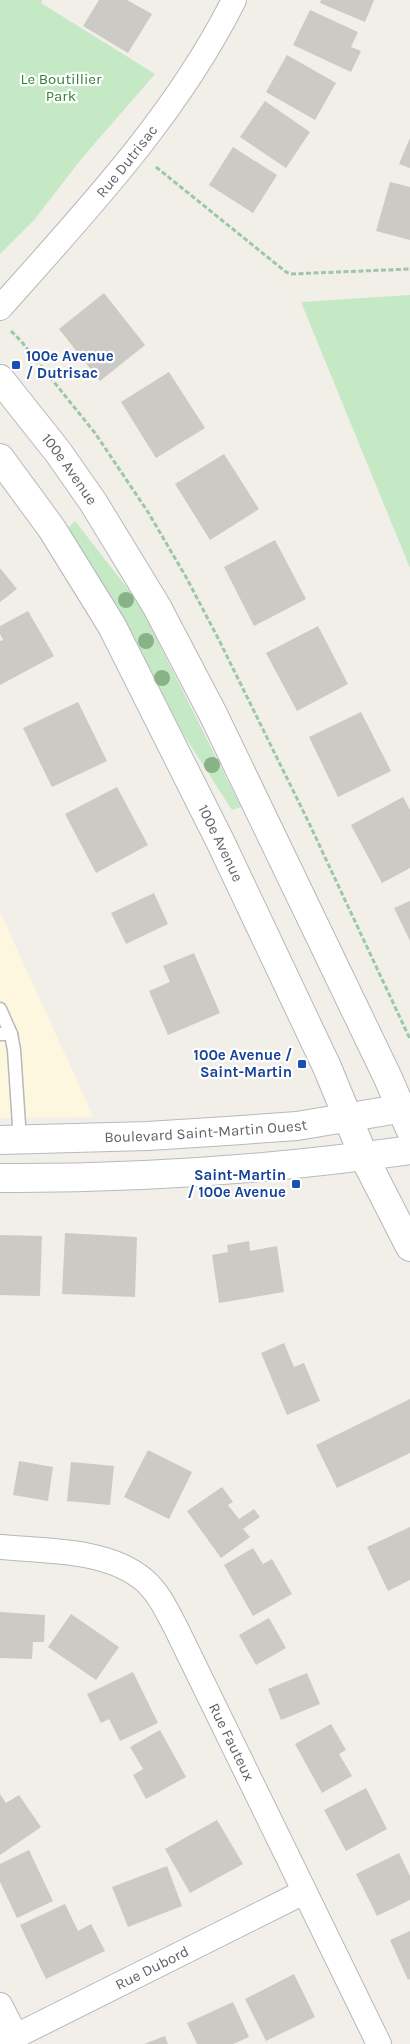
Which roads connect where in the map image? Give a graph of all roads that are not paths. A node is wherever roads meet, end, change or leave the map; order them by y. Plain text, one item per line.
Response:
1 (234, 0) edge
2 (0, 308) edge
3 (0, 379) edge
4 (0, 458) edge
5 (0, 1009) edge
6 (5, 1034) edge
7 (407, 1115) edge
8 (348, 1117) junction
9 (10, 1140) edge
10 (410, 1150) edge
11 (364, 1157) junction
12 (0, 1178) edge
13 (410, 1247) edge
14 (0, 1547) edge
15 (304, 1892) junction
16 (0, 2005) edge
17 (8, 2040) edge
18 (379, 2044) edge

1 - 2 street, Rue Dutrisac
3 - 7 street, 100e Avenue
4 - 8 street, 100e Avenue
5 - 6 lane
6 - 9 lane
7 - 8 street, Boulevard Saint-Martin Ouest
8 - 9 street, Boulevard Saint-Martin Ouest
8 - 11 street, 100e Avenue
10 - 11 street
11 - 12 street
11 - 13 street, 100e Avenue
14 - 15 street, Rue Fauteux
15 - 17 street, Rue Dubord
15 - 18 street, Rue Fauteux
16 - 17 street

